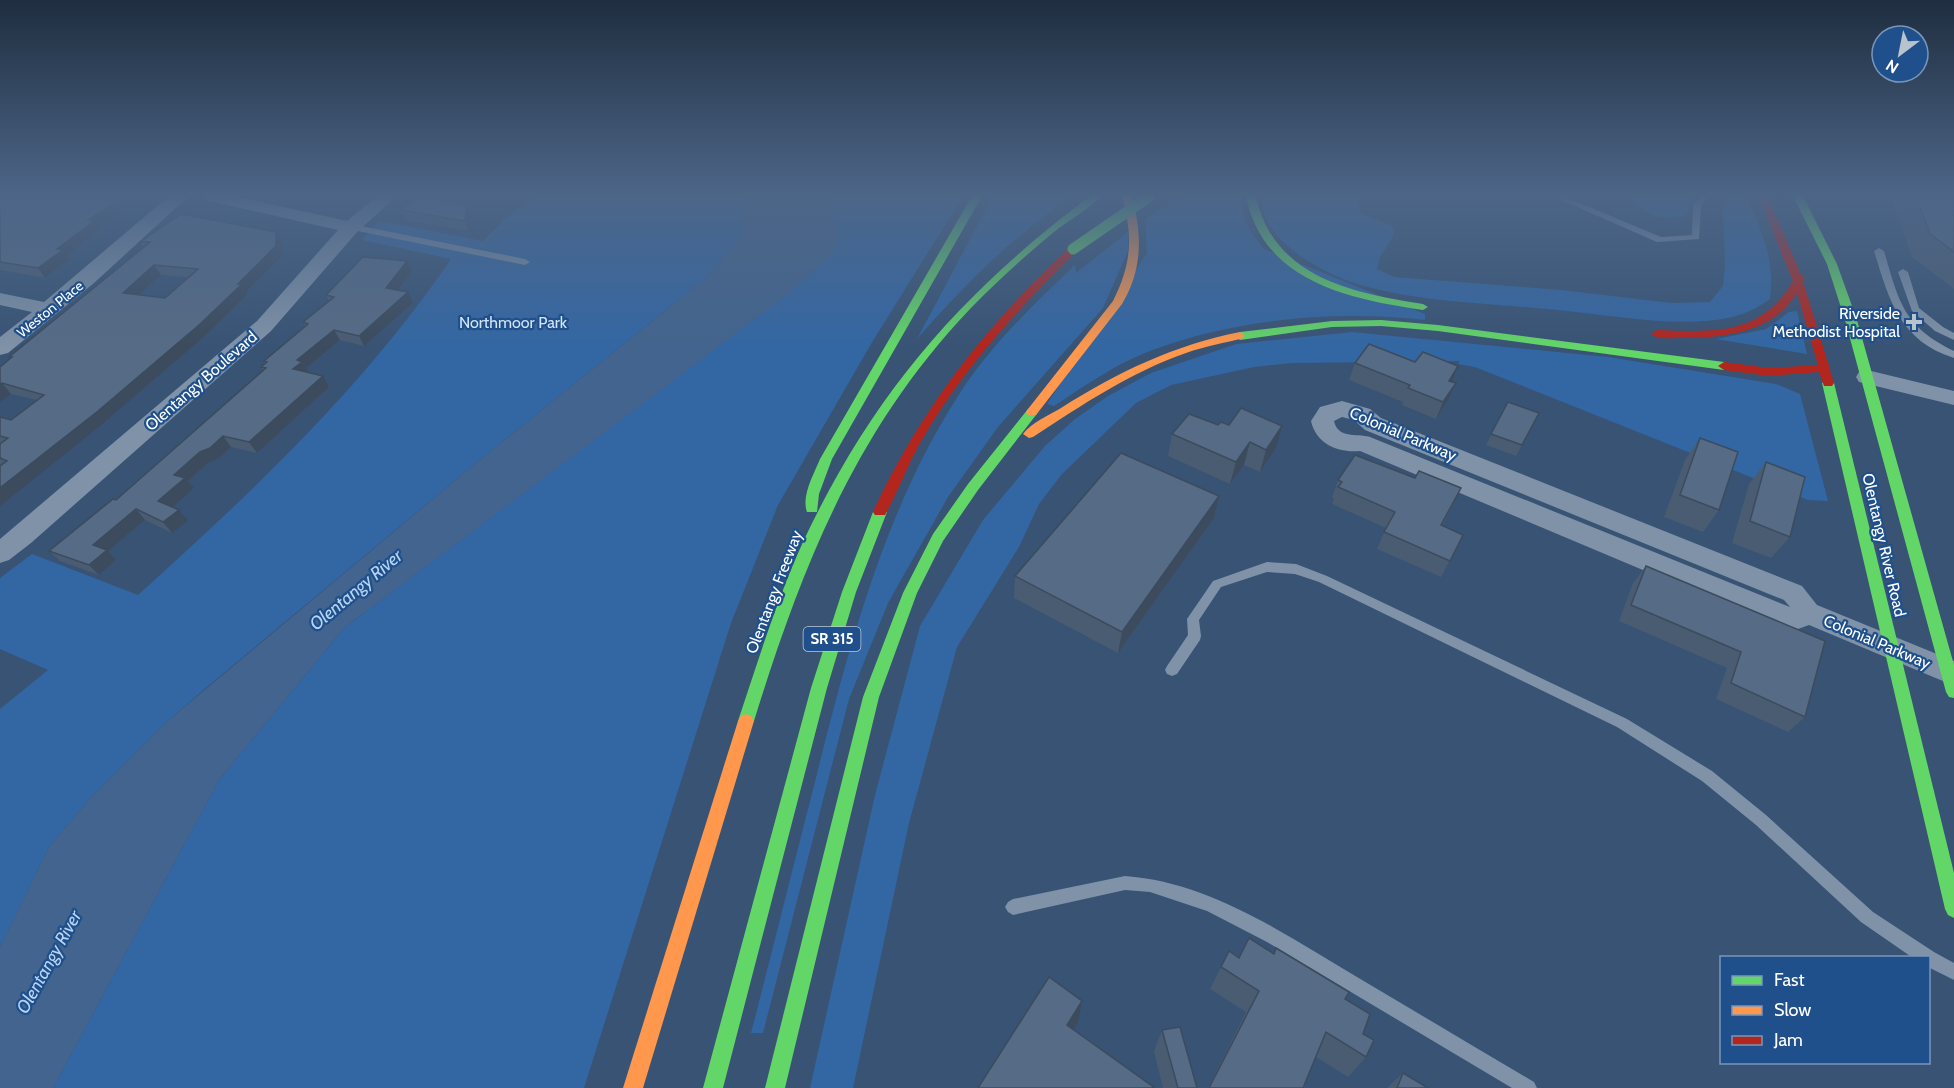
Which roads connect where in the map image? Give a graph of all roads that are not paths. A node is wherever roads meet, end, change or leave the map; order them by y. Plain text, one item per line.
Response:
1 (122, 247) edge
2 (334, 247) edge
3 (449, 247) edge
4 (948, 247) edge
5 (1027, 247) edge
6 (1076, 247) edge
7 (1138, 247) edge
8 (1274, 247) edge
9 (1786, 247) edge
10 (1823, 247) edge
11 (1878, 251) dead end
12 (525, 262) dead end
13 (1903, 272) dead end
14 (1800, 278) junction
15 (0, 299) edge
16 (1434, 308) dead end
17 (50, 310) junction
18 (1939, 329) junction
19 (1954, 337) edge
20 (1727, 346) dead end
21 (1954, 346) edge
22 (0, 348) edge
23 (1954, 356) edge
24 (1783, 357) dead end
25 (1843, 372) junction
26 (1954, 398) edge
27 (1003, 452) junction
28 (811, 541) junction
29 (0, 553) edge
30 (1806, 612) junction
31 (1934, 620) junction
32 (1954, 640) edge
33 (1890, 647) junction
34 (1172, 670) dead end
35 (1952, 679) edge
36 (1013, 907) dead end
37 (1954, 909) edge
38 (1925, 956) edge
39 (1930, 959) edge
40 (1954, 972) edge
41 (633, 1088) edge
42 (713, 1088) edge
43 (775, 1088) edge
44 (1528, 1088) edge

1 - 17 street, Weston Place
2 - 29 street, Olentangy Boulevard
3 - 12 lane
4 - 28 main road
5 - 28 main road, Olentangy Freeway / SR 315
6 - 42 main road, SR 315, bridge
7 - 27 main road
8 - 16 main road
9 - 14 main road, Olentangy River Road
10 - 25 main road, Olentangy River Road
11 - 23 lane
13 - 18 lane
14 - 20 main road
14 - 25 main road, Olentangy River Road
15 - 17 street
17 - 22 street, Weston Place
18 - 19 lane
18 - 21 lane
24 - 25 main road
25 - 26 street
25 - 27 main road
25 - 31 main road, Olentangy River Road
25 - 33 main road, Olentangy River Road
27 - 43 main road
28 - 41 main road, Olentangy Freeway / SR 315
30 - 30 street, Colonial Parkway
30 - 33 street, Colonial Parkway
31 - 32 lane
31 - 35 main road, Olentangy River Road
33 - 35 street, Colonial Parkway
33 - 37 main road, Olentangy River Road
34 - 38 lane
36 - 44 lane
39 - 40 lane

